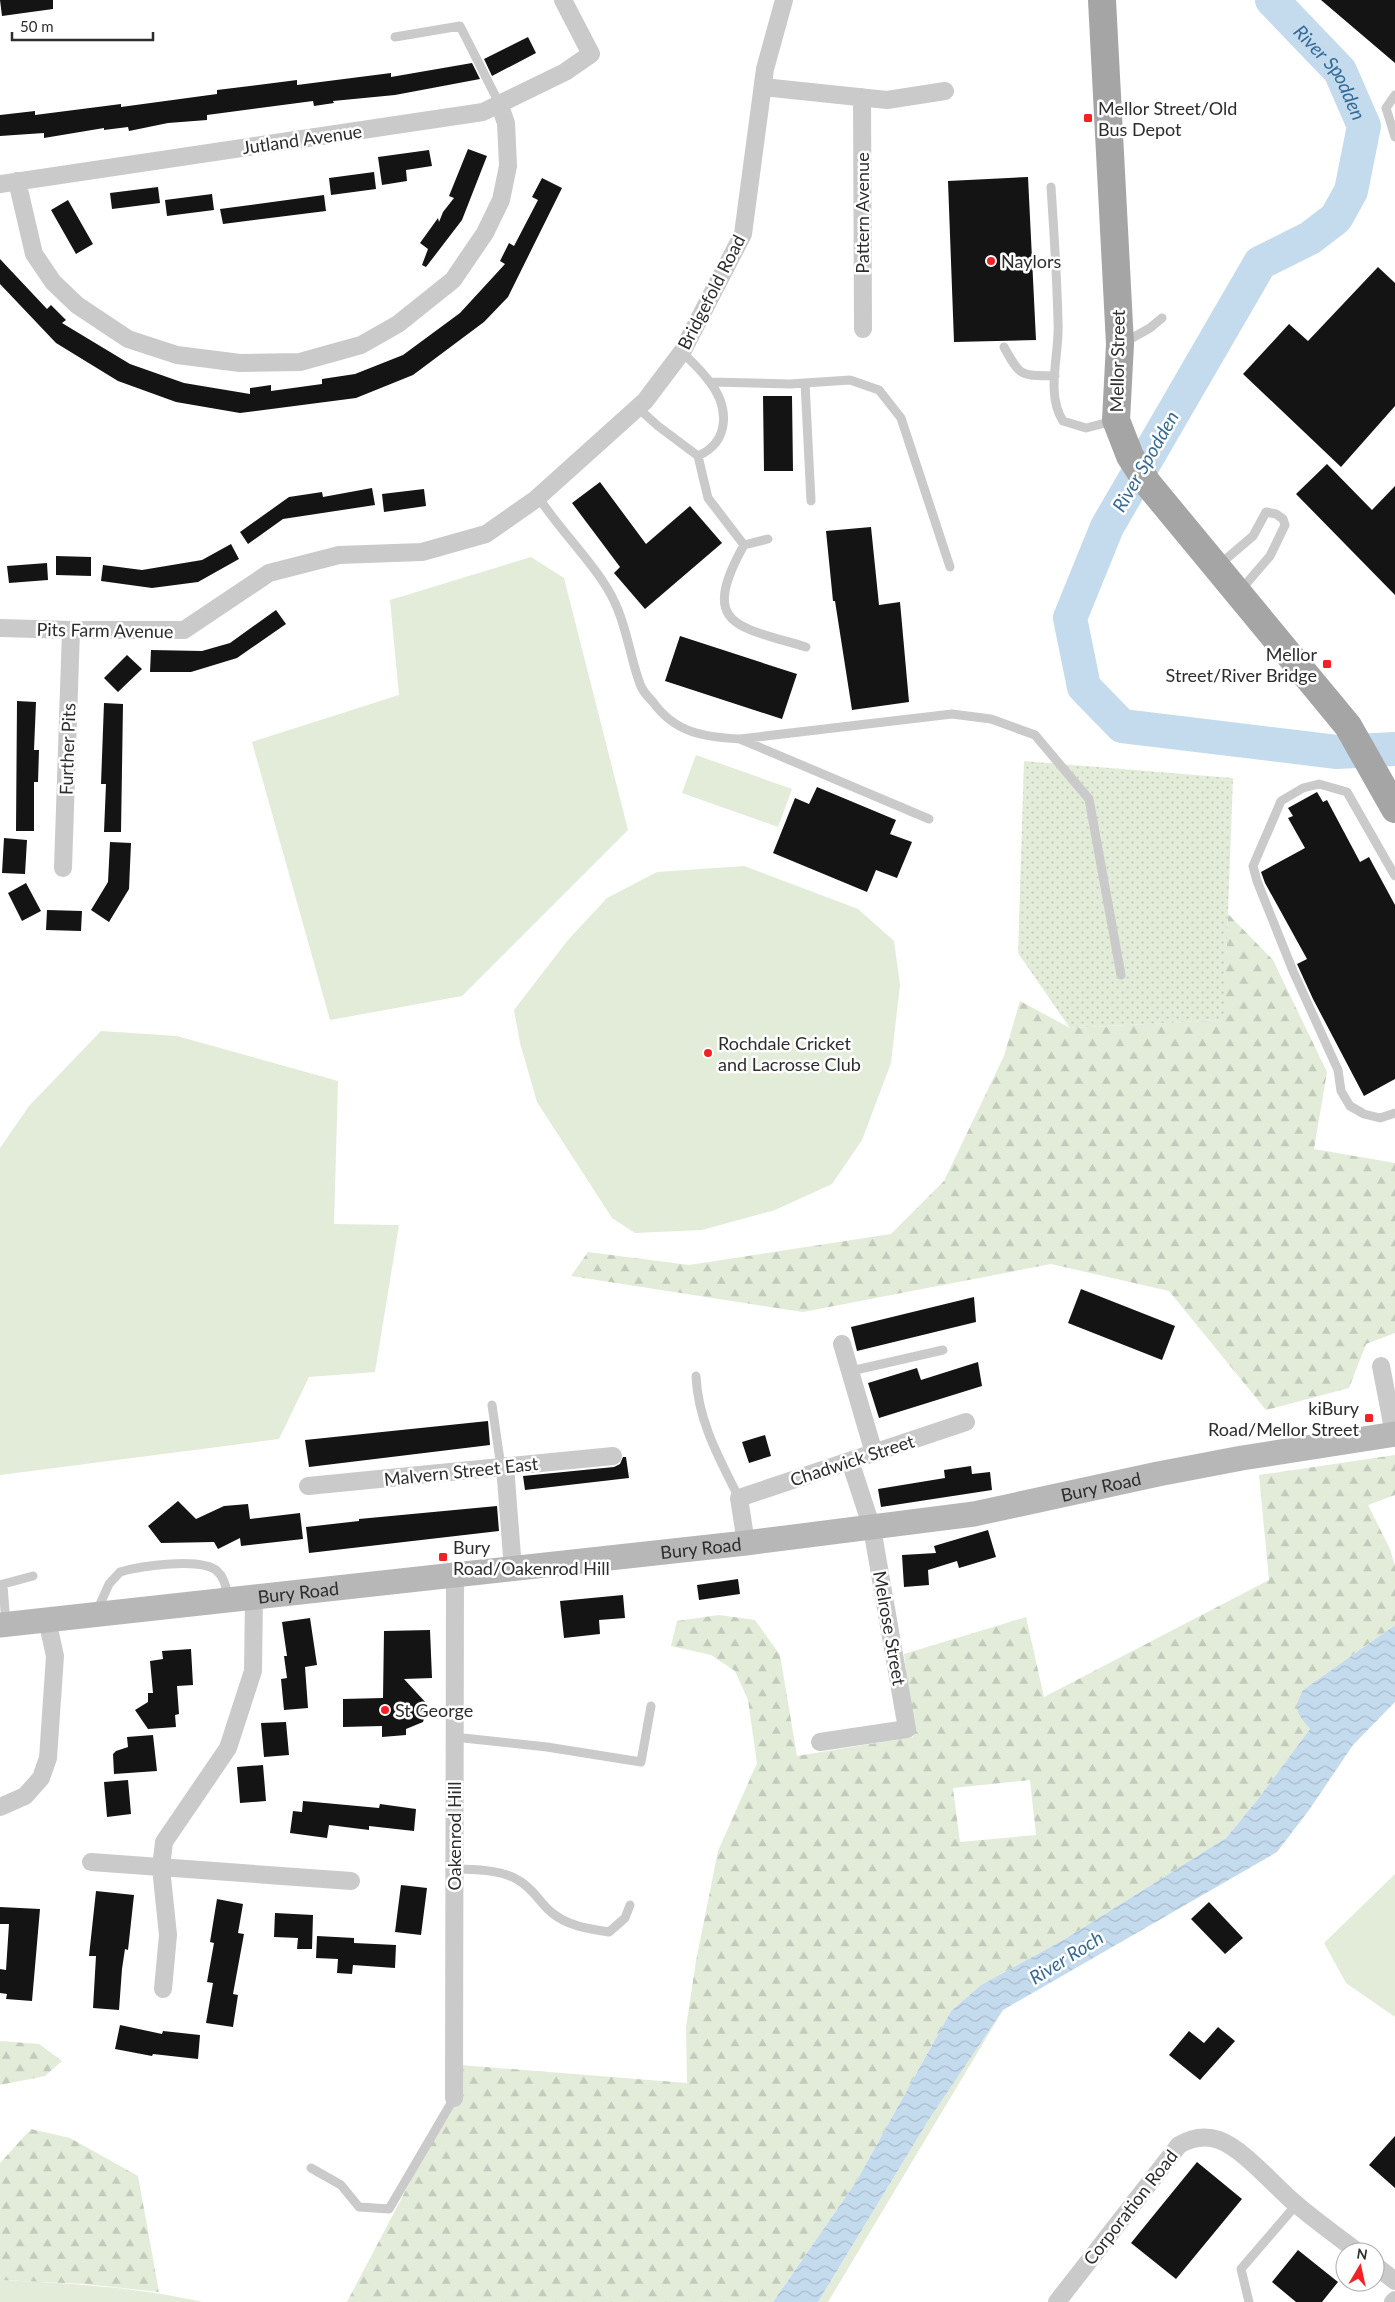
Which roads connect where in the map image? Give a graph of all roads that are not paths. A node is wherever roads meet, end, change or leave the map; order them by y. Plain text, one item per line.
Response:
1 (563, 0) edge
2 (784, 0) edge
3 (1102, 0) edge
4 (395, 37) dead end
5 (763, 87) junction
6 (945, 90) dead end
7 (1395, 95) edge
8 (862, 97) junction
9 (500, 106) junction
10 (1395, 137) edge
11 (9, 183) edge
12 (1051, 187) dead end
13 (1162, 318) dead end
14 (863, 329) dead end
15 (1120, 344) junction
16 (1004, 347) dead end
17 (682, 352) junction
18 (1055, 376) junction
19 (710, 382) junction
20 (806, 383) junction
21 (638, 408) junction
22 (1116, 420) junction
23 (698, 456) junction
24 (538, 498) junction
25 (811, 501) dead end
26 (768, 539) dead end
27 (744, 545) junction
28 (950, 567) dead end
29 (1216, 567) junction
30 (1238, 593) junction
31 (0, 628) edge
32 (70, 630) junction
33 (806, 647) dead end
34 (740, 738) junction
35 (1395, 810) edge
36 (929, 819) dead end
37 (63, 868) dead end
38 (1393, 869) edge
39 (1121, 975) dead end
40 (1395, 1113) edge
41 (842, 1344) dead end
42 (943, 1350) dead end
43 (1381, 1366) dead end
44 (850, 1371) junction
45 (696, 1376) dead end
46 (492, 1405) dead end
47 (966, 1422) dead end
48 (1395, 1434) edge
49 (874, 1452) junction
50 (613, 1456) dead end
51 (850, 1461) junction
52 (503, 1466) junction
53 (308, 1486) dead end
54 (739, 1498) junction
55 (872, 1528) junction
56 (746, 1542) junction
57 (513, 1569) junction
58 (455, 1575) junction
59 (33, 1576) dead end
60 (2, 1585) edge
61 (254, 1597) junction
62 (229, 1600) junction
63 (96, 1614) junction
64 (47, 1620) junction
65 (3, 1624) edge
66 (651, 1706) dead end
67 (454, 1737) junction
68 (820, 1742) dead end
69 (0, 1807) edge
70 (92, 1862) dead end
71 (161, 1868) junction
72 (454, 1869) junction
73 (352, 1881) dead end
74 (630, 1906) dead end
75 (163, 1989) dead end
76 (454, 2098) joint
77 (311, 2168) dead end
78 (1296, 2205) junction
79 (1345, 2242) edge
80 (1057, 2302) edge
81 (1249, 2302) edge

1 - 9 street, Jutland Avenue
2 - 5 street, Bridgefold Road
3 - 15 main road, Mellor Street
4 - 9 lane
5 - 8 street
5 - 17 street, Bridgefold Road
6 - 8 street
7 - 10 lane
8 - 14 street, Pattern Avenue
9 - 11 street, Jutland Avenue
9 - 11 street
12 - 18 lane
13 - 15 lane
15 - 22 main road, Mellor Street
16 - 18 lane
17 - 19 lane
17 - 21 street, Bridgefold Road
18 - 22 lane
19 - 20 lane
19 - 23 lane
20 - 25 lane
20 - 28 lane
21 - 23 lane
21 - 24 street, Bridgefold Road
22 - 29 main road, Mellor Street
23 - 27 lane
24 - 32 street, Pits Farm Avenue
24 - 34 lane
26 - 27 lane
27 - 33 lane
29 - 30 main road, Mellor Street
29 - 30 lane
30 - 35 main road, Mellor Street
31 - 32 street, Pits Farm Avenue
32 - 37 street, Further Pits
34 - 36 lane
34 - 39 lane
38 - 40 lane
41 - 44 street
42 - 44 lane
43 - 48 street
44 - 49 street
45 - 54 lane
46 - 52 lane
47 - 49 street, Chadwick Street
48 - 55 main road, Bury Road
49 - 51 street, Chadwick Street
50 - 52 street, Malvern Street East
51 - 54 street, Chadwick Street
51 - 55 street, Melrose Street
52 - 53 street, Malvern Street East
52 - 57 street
54 - 56 street
55 - 56 main road, Bury Road
55 - 68 street, Melrose Street
56 - 57 main road, Bury Road
57 - 58 main road, Bury Road
58 - 61 main road, Bury Road
58 - 67 street, Oakenrod Hill
59 - 60 lane
60 - 65 lane
61 - 62 main road, Bury Road
61 - 71 street
62 - 63 main road, Bury Road
62 - 63 lane
63 - 64 main road, Bury Road
64 - 65 main road, Bury Road
64 - 69 street
66 - 67 lane
67 - 72 street, Oakenrod Hill
70 - 71 street
71 - 73 street
71 - 75 street
72 - 74 lane
72 - 76 street, Oakenrod Hill
76 - 77 lane
78 - 79 street, Corporation Road
78 - 80 street, Corporation Road
78 - 81 lane

